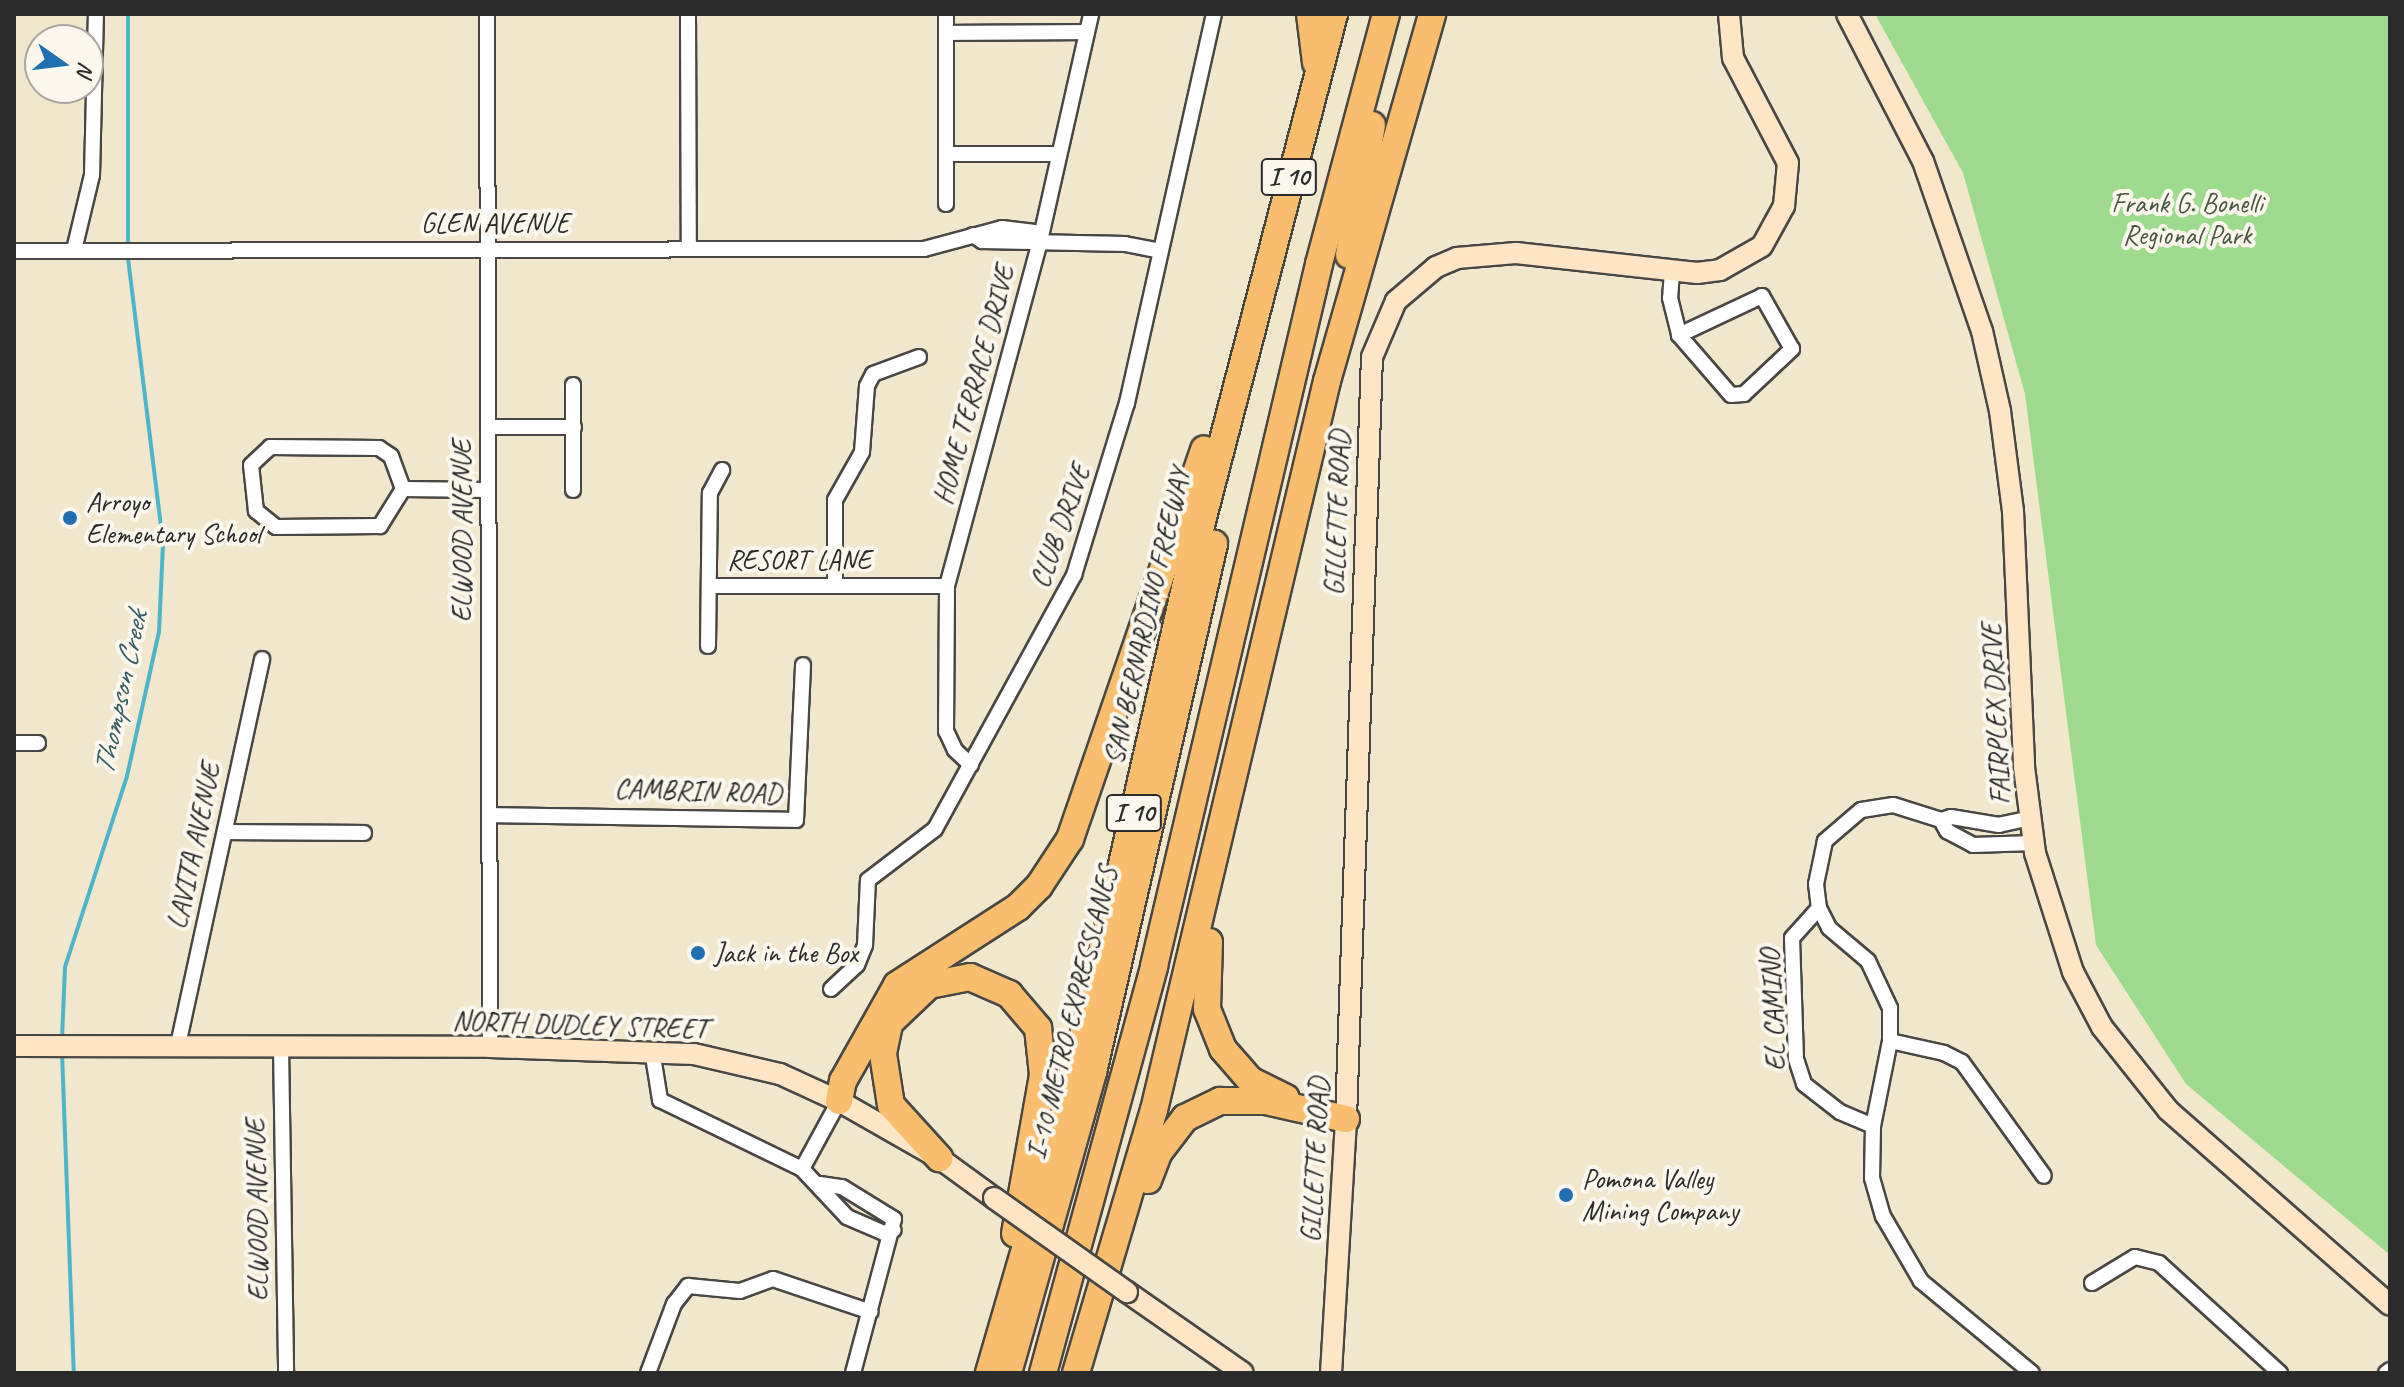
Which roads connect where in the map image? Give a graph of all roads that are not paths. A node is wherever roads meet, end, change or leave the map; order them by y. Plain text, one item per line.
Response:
1 (96, 14) edge
2 (487, 14) edge
3 (688, 14) edge
4 (946, 14) edge
5 (1091, 14) edge
6 (1214, 14) edge
7 (1310, 14) edge
8 (1334, 14) edge
9 (1351, 14) edge
10 (1371, 14) edge
11 (1389, 14) edge
12 (1432, 14) edge
13 (1729, 14) edge
14 (1847, 14) edge
15 (1087, 32) junction
16 (946, 33) junction
17 (1317, 75) junction
18 (1352, 142) junction
19 (946, 154) junction
20 (1059, 154) junction
21 (946, 204) dead end
22 (1040, 241) junction
23 (689, 248) junction
24 (487, 249) junction
25 (74, 250) junction
26 (14, 251) edge
27 (1160, 251) junction
28 (1672, 271) junction
29 (1262, 279) junction
30 (1679, 335) junction
31 (919, 357) dead end
32 (1327, 381) junction
33 (573, 385) dead end
34 (488, 427) junction
35 (574, 427) junction
36 (722, 470) dead end
37 (403, 489) junction
38 (488, 490) junction
39 (573, 490) dead end
40 (710, 586) junction
41 (835, 586) junction
42 (947, 586) junction
43 (708, 646) dead end
44 (262, 659) dead end
45 (803, 665) dead end
46 (14, 743) edge
47 (38, 743) dead end
48 (971, 765) junction
49 (1196, 795) junction
50 (491, 815) junction
51 (2031, 818) junction
52 (1941, 820) junction
53 (1980, 824) junction
54 (1220, 826) junction
55 (225, 832) junction
56 (364, 833) dead end
57 (2034, 843) junction
58 (1977, 845) junction
59 (1819, 908) junction
60 (831, 989) dead end
61 (890, 1020) junction
62 (1890, 1041) junction
63 (178, 1045) junction
64 (14, 1046) edge
65 (281, 1046) junction
66 (490, 1047) junction
67 (652, 1050) junction
68 (839, 1101) junction
69 (1346, 1119) junction
70 (1873, 1126) junction
71 (939, 1158) junction
72 (802, 1169) junction
73 (2044, 1176) dead end
74 (820, 1184) junction
75 (860, 1198) junction
76 (847, 1217) junction
77 (894, 1230) junction
78 (2092, 1283) dead end
79 (1096, 1304) junction
80 (2390, 1305) edge
81 (871, 1312) junction
82 (998, 1344) junction
83 (2272, 1370) edge
84 (286, 1373) edge
85 (648, 1373) edge
86 (853, 1373) edge
87 (989, 1373) edge
88 (1008, 1373) edge
89 (1024, 1373) edge
90 (1043, 1373) edge
91 (1076, 1373) edge
92 (1243, 1373) edge
93 (1331, 1373) edge
94 (2032, 1373) edge

1 - 25 street
2 - 24 street, ELWOOD AVENUE
3 - 23 street
4 - 16 street
5 - 15 street, HOME TERRACE DRIVE
6 - 27 street, CLUB DRIVE
7 - 17 highway
8 - 17 highway, SAN BERNARDINO FREEWAY / I 10
9 - 88 highway, I-10 METRO EXPRESSLANES
10 - 18 highway
11 - 18 highway, I 10
11 - 32 highway
12 - 32 highway
13 - 28 street, GILLETTE ROAD
14 - 51 street, FAIRPLEX DRIVE
15 - 16 street
15 - 20 street, HOME TERRACE DRIVE
16 - 19 street
17 - 29 highway, SAN BERNARDINO FREEWAY / I 10
18 - 49 highway, I 10
19 - 20 street
19 - 21 street
20 - 22 street, HOME TERRACE DRIVE
22 - 23 street, GLEN AVENUE
22 - 27 street, GLEN AVENUE
22 - 42 street, HOME TERRACE DRIVE
23 - 24 street, GLEN AVENUE
24 - 25 street, GLEN AVENUE
24 - 34 street, ELWOOD AVENUE
25 - 26 street, GLEN AVENUE
27 - 48 street, CLUB DRIVE
28 - 30 street
28 - 69 street, GILLETTE ROAD
29 - 68 highway
29 - 82 highway, SAN BERNARDINO FREEWAY / I 10
30 - 30 street
31 - 41 street
32 - 54 highway
33 - 35 street
34 - 35 street
34 - 38 street, ELWOOD AVENUE
35 - 39 street
36 - 40 street
37 - 37 street
37 - 38 street
38 - 50 street, ELWOOD AVENUE
40 - 41 street, RESORT LANE
40 - 43 street, RESORT LANE
41 - 42 street, RESORT LANE
42 - 48 street, HOME TERRACE DRIVE
44 - 55 street, LAVITA AVENUE
45 - 50 street, CAMBRIN ROAD
46 - 47 street
48 - 60 street, CLUB DRIVE
49 - 89 highway, I-10 METRO EXPRESSLANES
49 - 90 highway, I 10
50 - 66 street, ELWOOD AVENUE
51 - 53 street
51 - 57 street, FAIRPLEX DRIVE
52 - 53 street
52 - 58 street
52 - 59 street
53 - 58 street
54 - 69 highway
54 - 79 highway
55 - 56 street
55 - 63 street, LAVITA AVENUE
57 - 58 street
57 - 80 street, FAIRPLEX DRIVE
59 - 62 street
59 - 70 street, EL CAMINO
61 - 68 highway
61 - 71 highway
61 - 82 highway
62 - 70 street
62 - 73 street
63 - 64 street, NORTH DUDLEY STREET
63 - 65 street, NORTH DUDLEY STREET
65 - 66 street, NORTH DUDLEY STREET
65 - 84 street, ELWOOD AVENUE
66 - 67 street, NORTH DUDLEY STREET
67 - 68 street, NORTH DUDLEY STREET
67 - 72 street
68 - 71 street, NORTH DUDLEY STREET
68 - 72 street
69 - 79 highway
69 - 93 street, GILLETTE ROAD
70 - 94 street
71 - 92 street, NORTH DUDLEY STREET, bridge
72 - 74 street
74 - 75 street
74 - 76 street
75 - 76 street
75 - 77 street
76 - 77 street
77 - 81 street
78 - 83 street
79 - 91 highway
81 - 85 street
81 - 86 street
82 - 87 highway, SAN BERNARDINO FREEWAY / I 10

